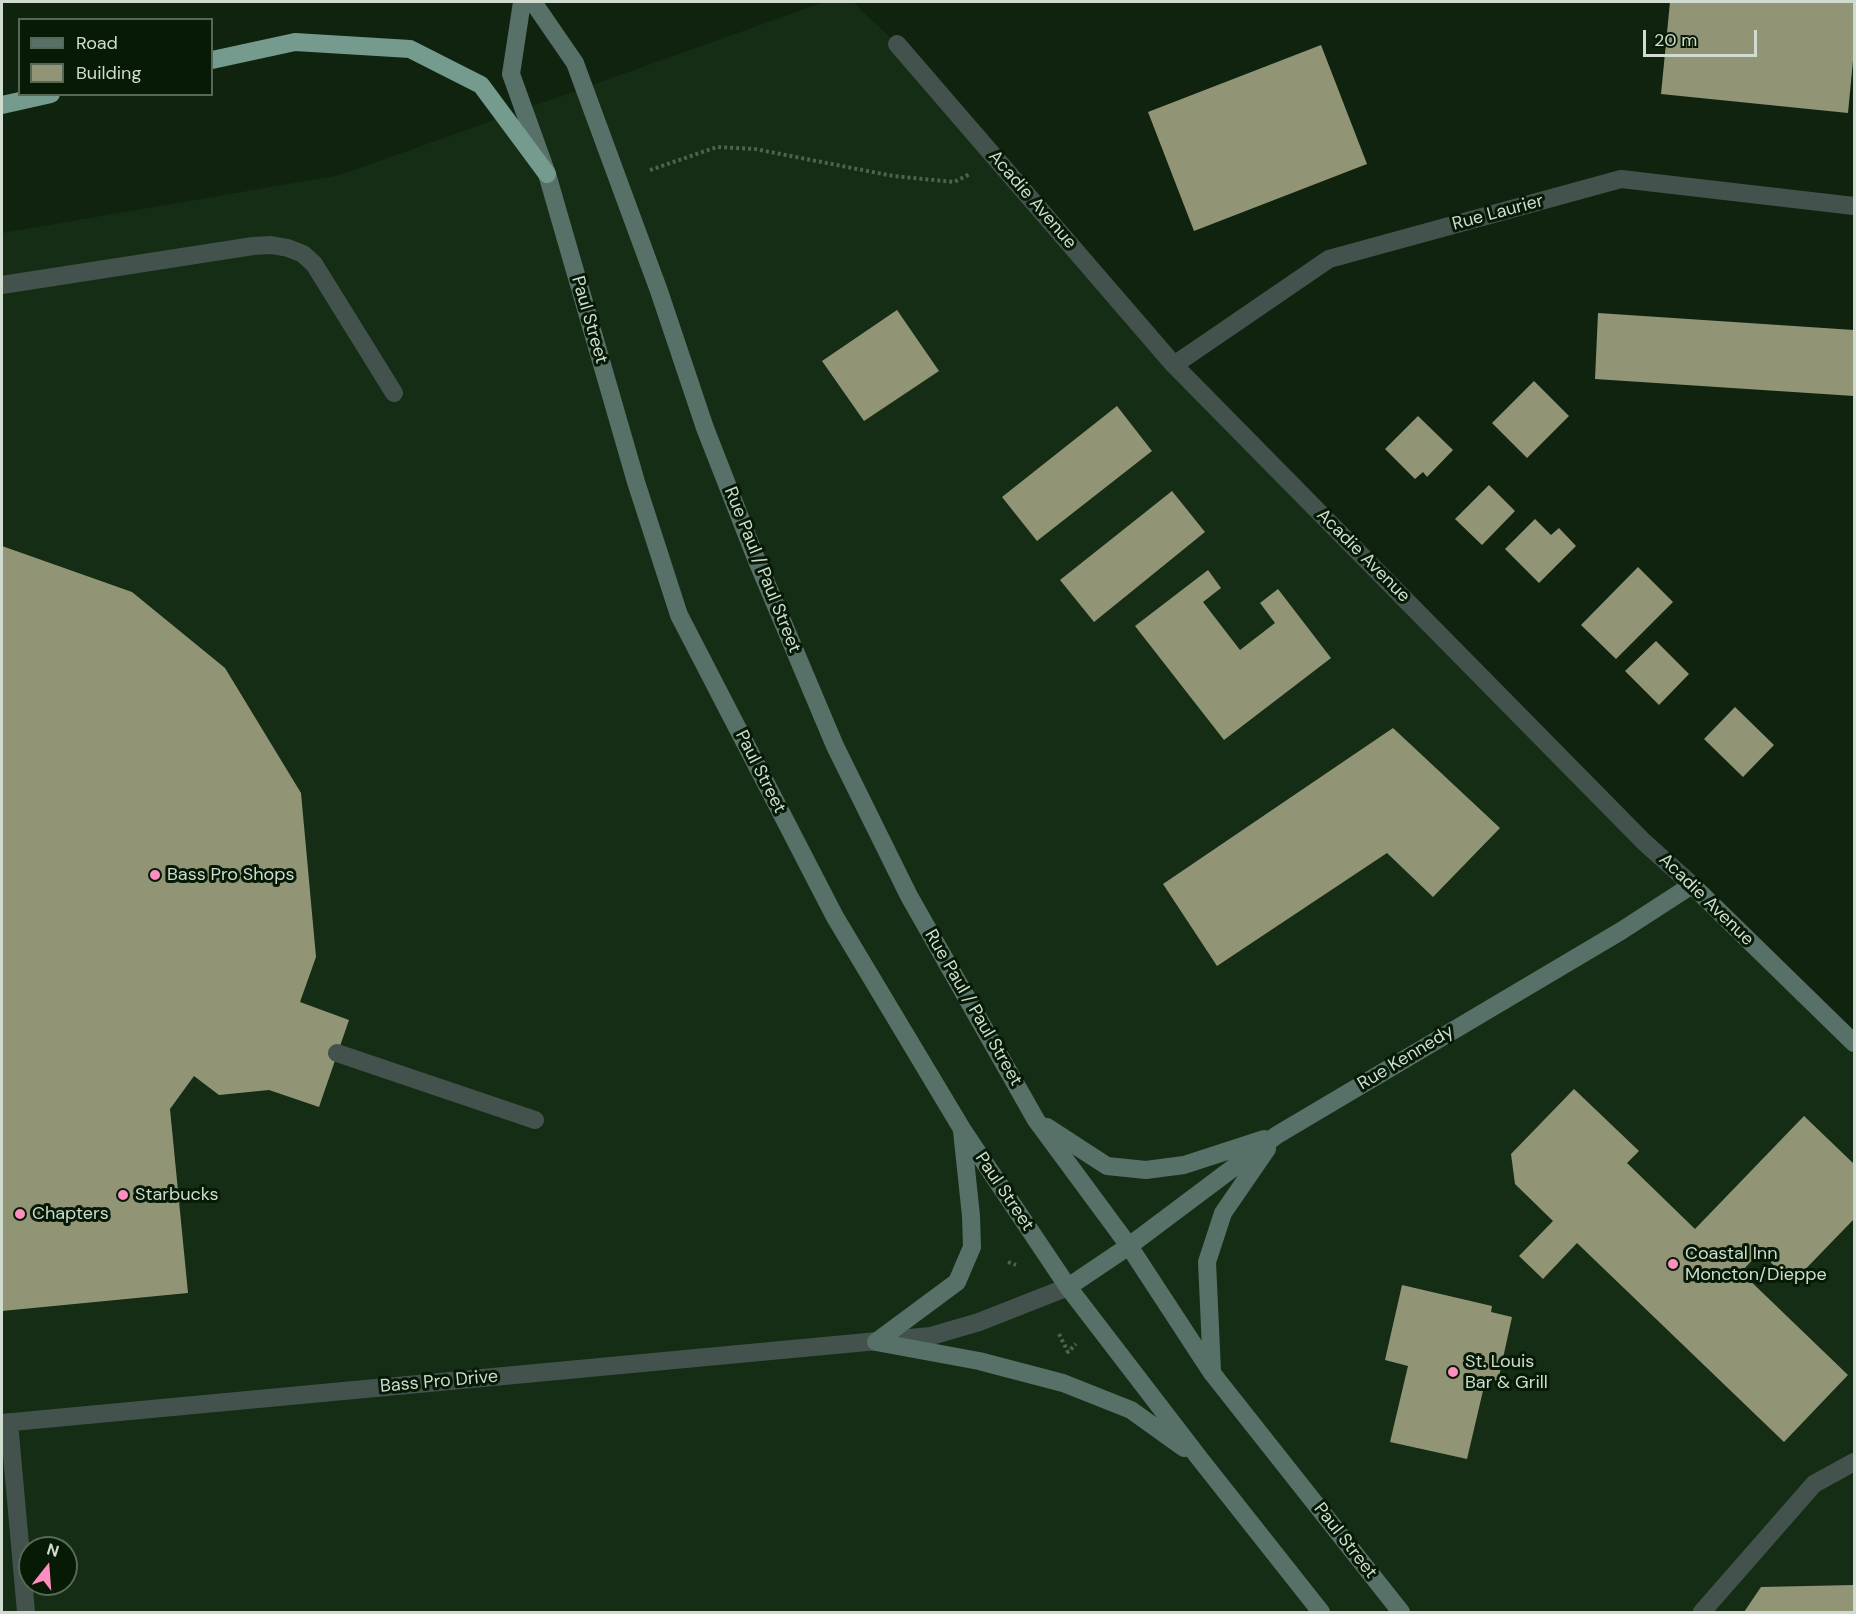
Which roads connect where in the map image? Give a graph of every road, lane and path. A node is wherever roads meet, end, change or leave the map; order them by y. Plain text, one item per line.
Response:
1 (522, 2) edge
2 (533, 2) edge
3 (897, 45) dead end
4 (213, 60) edge
5 (42, 96) edge
6 (2, 105) edge
7 (997, 160) junction
8 (650, 171) dead end
9 (547, 174) junction
10 (1854, 206) edge
11 (2, 285) edge
12 (1174, 365) junction
13 (394, 393) dead end
14 (1692, 885) junction
15 (1854, 1043) edge
16 (337, 1053) dead end
17 (535, 1120) dead end
18 (1036, 1120) junction
19 (962, 1130) junction
20 (1277, 1135) junction
21 (1129, 1246) junction
22 (1008, 1262) dead end
23 (1016, 1265) dead end
24 (1068, 1287) junction
25 (1059, 1334) dead end
26 (1081, 1339) dead end
27 (876, 1342) junction
28 (1212, 1373) junction
29 (5, 1423) edge
30 (1200, 1460) junction
31 (1854, 1462) edge
32 (26, 1612) edge
33 (1322, 1612) edge
34 (1401, 1612) edge
35 (1702, 1612) edge

1 - 9 main road, Paul Street
2 - 18 main road, Rue Paul / Paul Street
3 - 7 street, Acadie Avenue
4 - 9 highway
5 - 6 highway
7 - 8 path
7 - 12 street, Acadie Avenue
9 - 19 main road, Paul Street
10 - 12 street, Rue Laurier
11 - 13 street
12 - 14 street, Acadie Avenue
14 - 15 main road, Acadie Avenue
14 - 20 main road, Rue Kennedy
16 - 17 street
18 - 20 main road
18 - 21 main road, Paul Street
19 - 24 main road, Paul Street
19 - 27 main road
20 - 21 main road, Rue Kennedy
20 - 28 main road
21 - 24 main road, Rue Kennedy
21 - 28 main road, Paul Street
22 - 23 path
24 - 27 street, Bass Pro Drive
24 - 30 main road, Paul Street
25 - 26 path
27 - 29 street, Bass Pro Drive
27 - 30 main road
28 - 34 main road, Paul Street
29 - 32 street
30 - 33 main road
31 - 35 street

